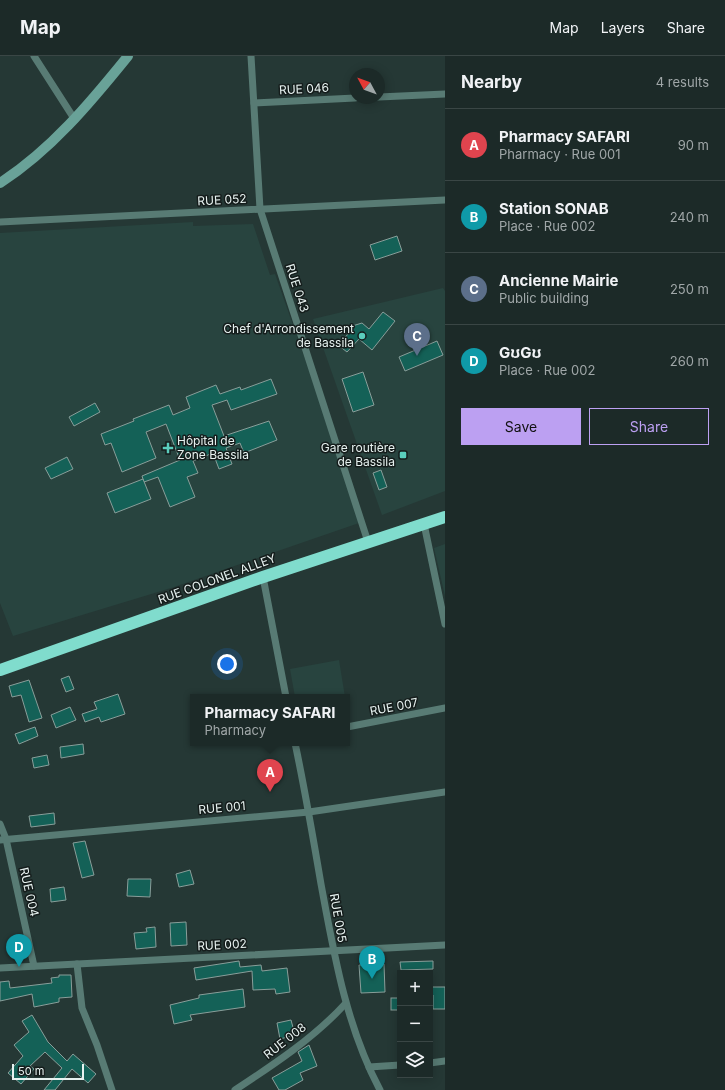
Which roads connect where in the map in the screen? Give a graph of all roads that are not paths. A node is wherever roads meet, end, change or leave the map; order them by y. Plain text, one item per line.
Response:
1 (34, 56) edge
2 (128, 56) edge
3 (251, 56) edge
4 (445, 94) edge
5 (385, 97) edge
6 (349, 98) edge
7 (254, 103) junction
8 (75, 120) junction
9 (0, 183) edge
10 (445, 200) edge
11 (260, 209) junction
12 (0, 222) edge
13 (445, 517) edge
14 (424, 524) junction
15 (368, 542) junction
16 (263, 577) junction
17 (445, 624) edge
18 (0, 670) edge
19 (285, 694) edge
20 (445, 708) edge
21 (350, 726) edge
22 (296, 746) edge
23 (445, 792) edge
24 (309, 812) junction
25 (0, 824) edge
26 (3, 840) edge
27 (445, 945) edge
28 (333, 951) junction
29 (77, 964) junction
30 (34, 966) junction
31 (0, 968) edge
32 (345, 1004) junction
33 (445, 1061) edge
34 (433, 1062) edge
35 (397, 1065) edge
36 (369, 1067) junction
37 (112, 1090) edge
38 (235, 1090) edge
39 (380, 1090) edge

1 - 8 street
2 - 8 main road
3 - 7 street, RUE 043
4 - 5 street
6 - 7 street, RUE 046
7 - 11 street, RUE 043
8 - 9 main road
10 - 11 street, RUE 052
11 - 12 street, RUE 052
11 - 15 street, RUE 043
13 - 14 highway, RUE COLONEL ALLEY
14 - 15 highway, RUE COLONEL ALLEY
14 - 17 street
15 - 16 highway, RUE COLONEL ALLEY
16 - 18 highway, RUE COLONEL ALLEY
16 - 19 street
20 - 21 street, RUE 007
22 - 24 street, RUE 005
23 - 24 street, RUE 001
24 - 26 street, RUE 001
24 - 28 street, RUE 005
25 - 26 street, RUE 004
26 - 30 street, RUE 004
27 - 28 street, RUE 002
28 - 29 street, RUE 002
28 - 32 street, RUE 005
29 - 30 street, RUE 002
29 - 37 street
30 - 31 street, RUE 002
32 - 36 street, RUE 005
32 - 38 street, RUE 008
33 - 34 street
35 - 36 street
36 - 39 street, RUE 005

